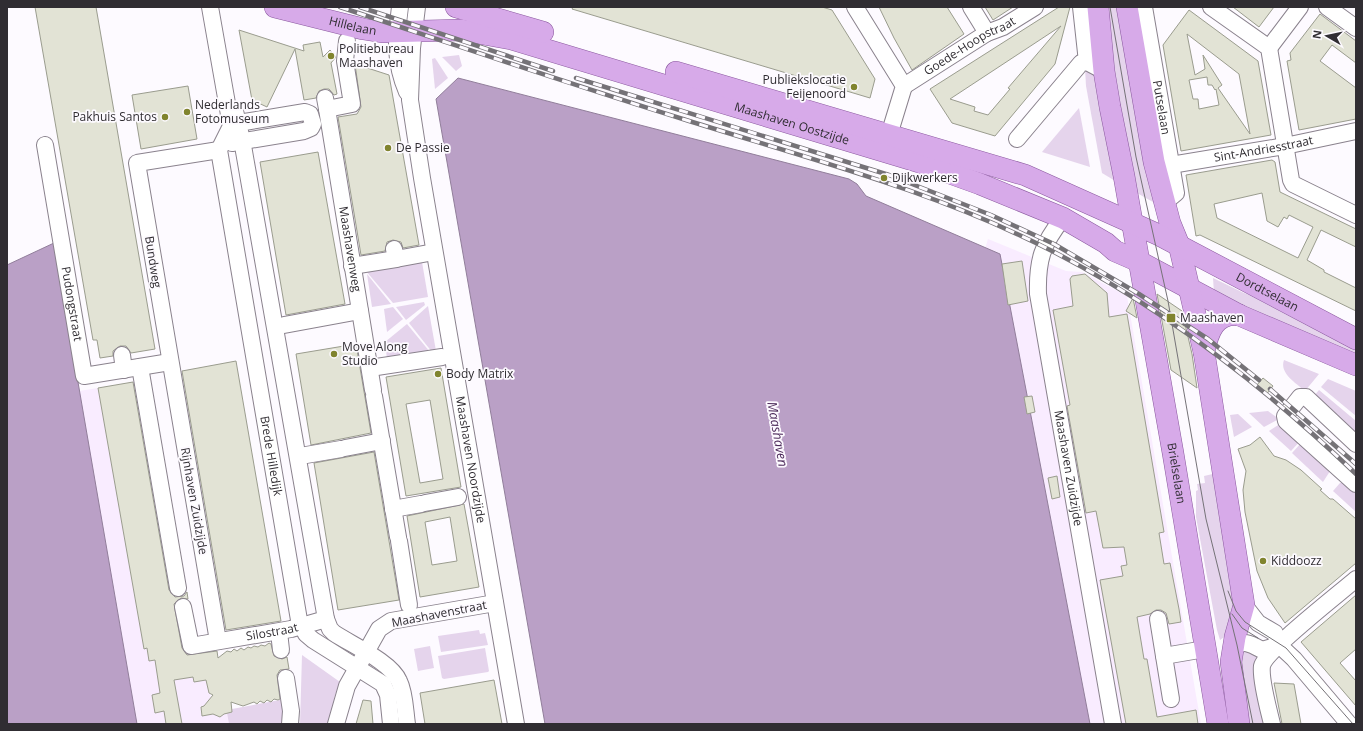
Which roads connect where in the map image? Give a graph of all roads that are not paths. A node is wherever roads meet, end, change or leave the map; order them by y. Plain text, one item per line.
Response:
1 (210, 7) edge
2 (217, 7) edge
3 (275, 7) edge
4 (456, 7) edge
5 (855, 7) edge
6 (971, 7) edge
7 (1035, 7) edge
8 (1081, 7) edge
9 (1098, 7) edge
10 (1127, 7) edge
11 (1144, 7) edge
12 (1211, 7) edge
13 (1300, 7) edge
14 (1327, 7) edge
15 (410, 17) edge
16 (1356, 28) edge
17 (987, 33) junction
18 (347, 41) dead end
19 (1269, 48) junction
20 (1095, 66) junction
21 (904, 86) junction
22 (238, 123) junction
23 (1356, 131) edge
24 (889, 135) junction
25 (1017, 139) dead end
26 (242, 140) junction
27 (45, 145) dead end
28 (1285, 146) junction
29 (220, 147) junction
30 (1171, 165) junction
31 (1128, 200) junction
32 (1165, 202) junction
33 (1108, 213) junction
34 (1356, 215) edge
35 (1131, 223) junction
36 (1058, 224) junction
37 (1165, 229) junction
38 (1179, 245) junction
39 (434, 252) junction
40 (1140, 264) junction
41 (352, 266) junction
42 (1189, 288) junction
43 (360, 311) junction
44 (1239, 315) junction
45 (284, 325) dead end
46 (1356, 339) edge
47 (1204, 352) junction
48 (442, 357) dead end
49 (170, 362) junction
50 (128, 364) junction
51 (1356, 365) edge
52 (370, 368) junction
53 (382, 441) junction
54 (1356, 444) edge
55 (306, 455) dead end
56 (1356, 484) edge
57 (462, 497) dead end
58 (393, 509) junction
59 (1356, 579) edge
60 (178, 588) dead end
61 (495, 603) junction
62 (409, 605) dead end
63 (1244, 605) junction
64 (183, 607) dead end
65 (326, 619) junction
66 (1158, 619) dead end
67 (301, 626) junction
68 (279, 632) junction
69 (218, 641) junction
70 (1279, 645) junction
71 (1233, 648) junction
72 (1205, 649) junction
73 (281, 650) dead end
74 (366, 653) junction
75 (1164, 656) junction
76 (358, 667) junction
77 (286, 678) dead end
78 (1171, 699) dead end
79 (291, 717) edge
80 (336, 724) edge
81 (392, 724) edge
82 (406, 724) edge
83 (516, 724) edge
84 (1113, 724) edge
85 (1218, 724) edge
86 (1239, 724) edge
87 (1272, 724) edge
88 (1349, 724) edge

1 - 29 street
2 - 22 street
3 - 15 main road, Hillelaan
4 - 24 main road, Maashaven Oostzijde
5 - 21 street
6 - 17 street
7 - 17 street, Goede-Hoopstraat
8 - 20 street
9 - 20 main road
10 - 32 main road, Putselaan
11 - 30 street, Putselaan
12 - 19 street
13 - 19 street
14 - 16 street
15 - 36 main road, Maashaven Oostzijde
15 - 39 street, Maashaven Noordzijde
17 - 21 street, Goede-Hoopstraat
18 - 41 street, Maashavenweg
19 - 28 street
20 - 25 street
20 - 31 main road
21 - 24 street
22 - 26 street
22 - 26 street
23 - 28 street, Sint-Andriesstraat
24 - 33 main road, Maashaven Oostzijde
26 - 29 street
26 - 65 street
27 - 50 street, Pudongstraat
28 - 30 street, Sint-Andriesstraat
28 - 34 street
29 - 49 street, Bundweg
29 - 67 street, Brede Hilledijk
30 - 32 street, Putselaan
31 - 33 main road
31 - 35 main road
32 - 37 main road, Putselaan
33 - 35 main road, Maashaven Oostzijde
35 - 37 main road
35 - 40 main road, Brielselaan
36 - 40 main road, Maashaven Oostzijde
36 - 84 street, Maashaven Zuidzijde
37 - 38 main road, Putselaan
37 - 40 main road
38 - 40 main road
38 - 42 main road
38 - 46 main road, Dordtselaan
39 - 41 street
39 - 61 street, Maashaven Noordzijde
40 - 42 main road
40 - 72 main road, Brielselaan
41 - 43 street, Maashavenweg
42 - 44 main road
42 - 47 main road
43 - 45 street
43 - 52 street, Maashavenweg
44 - 47 main road
44 - 51 main road
47 - 63 main road
48 - 52 street
49 - 50 street, Pudongstraat
49 - 69 street, Rijnhaven Zuidzijde
50 - 60 street
52 - 53 street, Maashavenweg
53 - 55 street
53 - 58 street, Maashavenweg
54 - 56 street
57 - 58 street
58 - 62 street, Maashavenweg
59 - 70 street
61 - 74 street, Maashavenstraat
61 - 83 street, Maashaven Noordzijde
63 - 70 street
63 - 71 main road
64 - 69 street, Silostraat
65 - 67 street, Silostraat
65 - 74 street
66 - 75 street
67 - 68 street, Silostraat
67 - 76 street
68 - 69 street, Silostraat
68 - 73 street
70 - 71 street
70 - 87 street
70 - 88 street
71 - 86 main road
72 - 75 street
72 - 85 main road, Brielselaan
74 - 76 street, Maashavenstraat
74 - 82 street
75 - 78 street
76 - 80 street, Maashavenstraat
76 - 81 street
77 - 79 street

